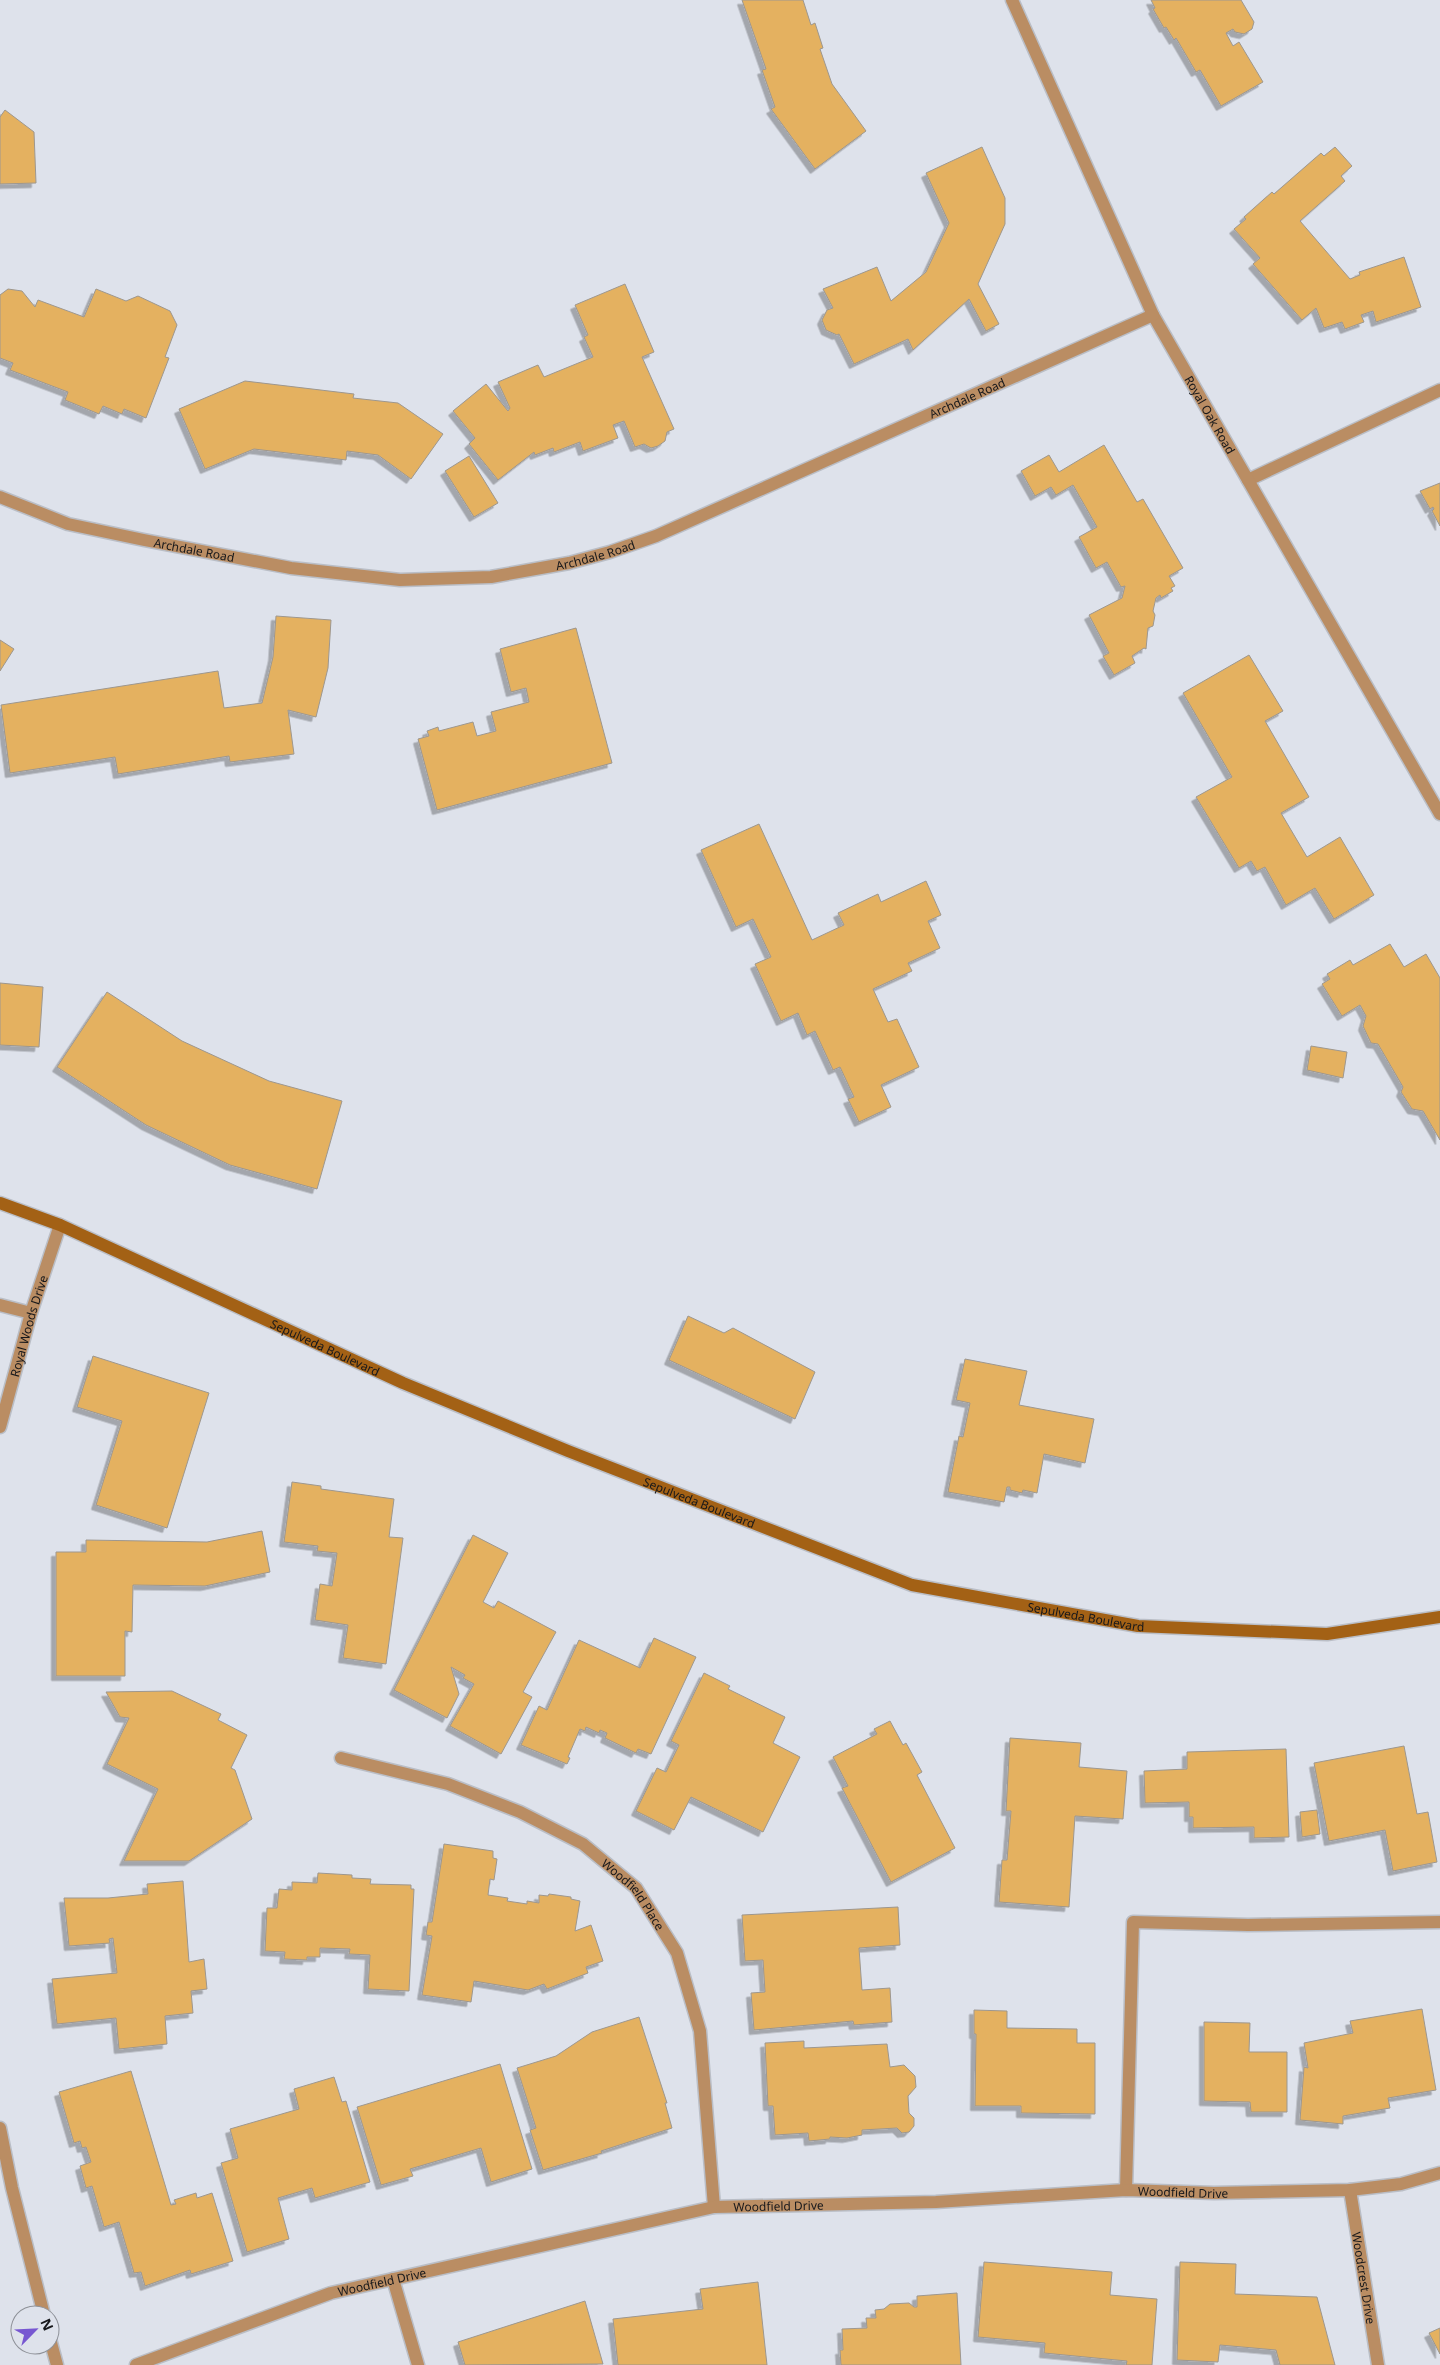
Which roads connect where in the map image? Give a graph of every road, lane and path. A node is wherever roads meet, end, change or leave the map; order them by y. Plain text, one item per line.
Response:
1 (1012, 0) edge
2 (1153, 315) junction
3 (1440, 390) edge
4 (1248, 480) junction
5 (0, 496) edge
6 (1440, 814) edge
7 (0, 1203) edge
8 (60, 1226) junction
9 (0, 1304) edge
10 (32, 1313) junction
11 (0, 1427) edge
12 (1440, 1617) edge
13 (341, 1758) dead end
14 (1440, 1922) edge
15 (0, 2128) edge
16 (1440, 2173) edge
17 (1126, 2190) junction
18 (1350, 2190) junction
19 (714, 2206) junction
20 (392, 2278) junction
21 (41, 2305) edge
22 (136, 2365) edge
23 (418, 2365) edge
24 (1378, 2365) edge

1 - 2 street, Royal Oak Road
2 - 4 street, Royal Oak Road
2 - 5 street, Archdale Road
3 - 4 street
4 - 6 street, Royal Oak Road
7 - 8 main road, Sepulveda Boulevard
8 - 10 street, Royal Woods Drive
8 - 12 main road, Sepulveda Boulevard
9 - 10 street
10 - 11 street, Royal Woods Drive
13 - 19 street, Woodfield Place
14 - 17 street
15 - 21 street
16 - 18 street, Woodfield Drive
17 - 18 street, Woodfield Drive
17 - 19 street, Woodfield Drive
18 - 24 street, Woodcrest Drive
19 - 20 street, Woodfield Drive
20 - 22 street, Woodfield Drive
20 - 23 street

